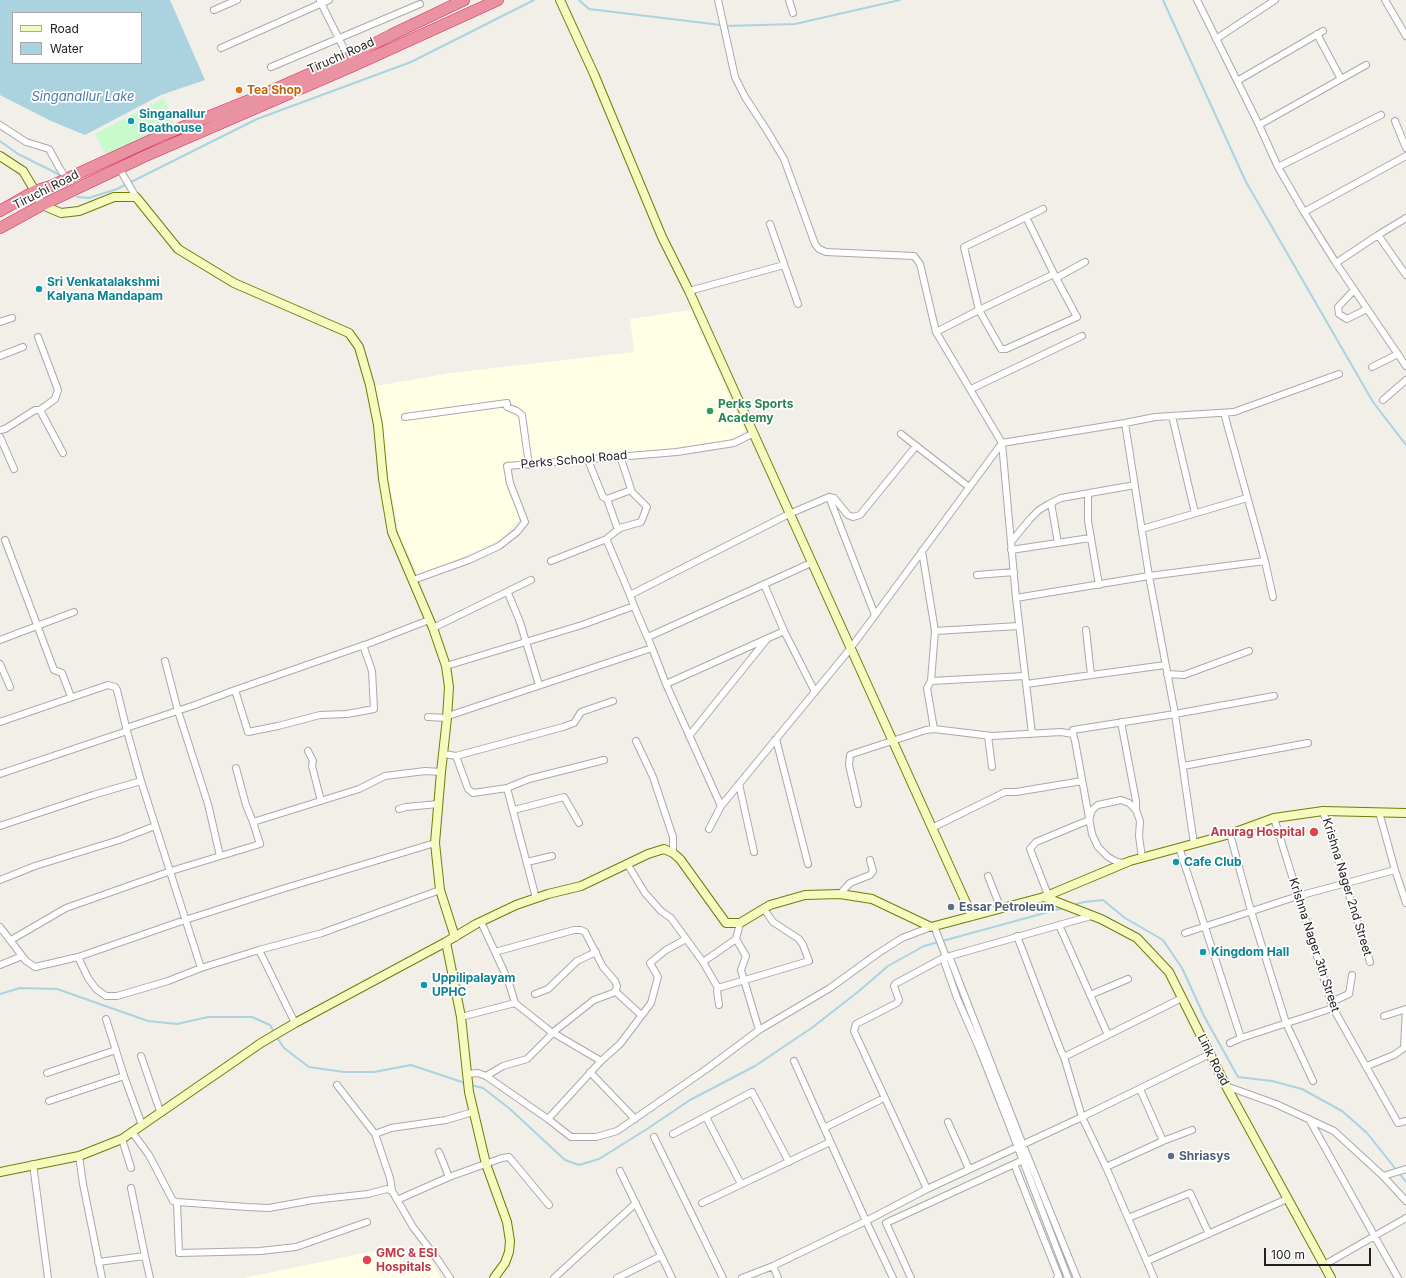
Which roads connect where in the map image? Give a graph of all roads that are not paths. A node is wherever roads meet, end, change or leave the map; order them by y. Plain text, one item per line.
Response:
1 (237, 0) edge
2 (329, 0) edge
3 (464, 0) edge
4 (498, 0) edge
5 (560, 0) edge
6 (718, 0) edge
7 (789, 0) edge
8 (1197, 0) edge
9 (1275, 0) edge
10 (1385, 0) edge
11 (321, 2) edge
12 (1266, 3) edge
13 (420, 4) dead end
14 (214, 10) dead end
15 (793, 13) dead end
16 (1406, 34) edge
17 (339, 39) junction
18 (1216, 39) junction
19 (221, 48) dead end
20 (348, 57) junction
21 (1366, 65) dead end
22 (271, 67) dead end
23 (1341, 79) junction
24 (1237, 81) junction
25 (1381, 115) dead end
26 (1396, 121) dead end
27 (0, 125) edge
28 (1260, 125) junction
29 (1406, 148) edge
30 (0, 156) edge
31 (1406, 156) edge
32 (1278, 167) junction
33 (119, 168) junction
34 (67, 179) junction
35 (35, 191) junction
36 (136, 196) junction
37 (42, 205) junction
38 (1043, 208) dead end
39 (0, 211) edge
40 (1304, 212) junction
41 (1026, 217) junction
42 (1406, 218) edge
43 (770, 224) dead end
44 (0, 228) edge
45 (1378, 235) junction
46 (1085, 262) dead end
47 (1336, 263) junction
48 (784, 265) junction
49 (1406, 274) edge
50 (1055, 276) junction
51 (1354, 290) junction
52 (689, 291) junction
53 (798, 304) dead end
54 (1368, 309) junction
55 (979, 310) junction
56 (12, 318) dead end
57 (0, 322) edge
58 (936, 332) junction
59 (1082, 336) dead end
60 (38, 337) dead end
61 (23, 347) dead end
62 (1398, 354) junction
63 (0, 356) edge
64 (1406, 366) edge
65 (1372, 367) dead end
66 (1339, 374) dead end
67 (1406, 380) edge
68 (971, 390) junction
69 (1384, 400) dead end
70 (40, 410) junction
71 (1224, 412) junction
72 (1172, 416) junction
73 (405, 417) dead end
74 (1125, 423) junction
75 (0, 430) edge
76 (752, 434) junction
77 (901, 434) dead end
78 (0, 437) edge
79 (1002, 443) junction
80 (916, 446) junction
81 (62, 453) dead end
82 (620, 456) junction
83 (588, 460) junction
84 (529, 464) junction
85 (14, 469) dead end
86 (1135, 486) junction
87 (969, 487) junction
88 (631, 490) junction
89 (1088, 494) junction
90 (829, 497) junction
91 (607, 498) junction
92 (1247, 498) junction
93 (1051, 503) junction
94 (1195, 513) junction
95 (789, 514) junction
96 (1142, 529) junction
97 (618, 530) junction
98 (1090, 538) junction
99 (5, 540) dead end
100 (605, 540) junction
101 (1011, 542) junction
102 (1058, 543) junction
103 (1011, 550) junction
104 (922, 551) junction
105 (552, 561) dead end
106 (1265, 561) junction
107 (811, 563) junction
108 (1014, 572) junction
109 (977, 575) dead end
110 (1149, 576) junction
111 (413, 580) junction
112 (531, 580) dead end
113 (764, 584) junction
114 (1098, 585) junction
115 (508, 593) junction
116 (630, 595) junction
117 (1273, 597) dead end
118 (1016, 598) junction
119 (634, 606) junction
120 (74, 612) dead end
121 (875, 616) junction
122 (429, 620) junction
123 (38, 626) junction
124 (1019, 626) junction
125 (433, 628) junction
126 (1086, 630) dead end
127 (784, 631) junction
128 (936, 631) junction
129 (648, 638) junction
130 (768, 638) junction
131 (0, 640) edge
132 (526, 642) junction
133 (363, 645) junction
134 (652, 648) junction
135 (850, 649) junction
136 (1249, 651) dead end
137 (165, 661) dead end
138 (0, 664) edge
139 (1165, 665) junction
140 (446, 666) junction
141 (1167, 674) junction
142 (1091, 675) junction
143 (1025, 676) junction
144 (931, 682) junction
145 (666, 684) junction
146 (1026, 684) junction
147 (539, 685) junction
148 (10, 687) dead end
149 (235, 690) junction
150 (814, 692) junction
151 (1274, 696) dead end
152 (71, 697) junction
153 (613, 701) dead end
154 (178, 711) junction
155 (1175, 714) junction
156 (428, 717) dead end
157 (448, 717) junction
158 (0, 722) edge
159 (1121, 722) junction
160 (126, 729) junction
161 (934, 729) junction
162 (1032, 734) junction
163 (1073, 734) junction
164 (689, 736) junction
165 (988, 736) junction
166 (776, 739) junction
167 (636, 741) dead end
168 (892, 742) junction
169 (1308, 743) dead end
170 (308, 751) dead end
171 (444, 754) junction
172 (456, 756) junction
173 (604, 760) dead end
174 (1182, 766) junction
175 (992, 767) dead end
176 (236, 768) dead end
177 (441, 772) junction
178 (0, 774) edge
179 (141, 781) junction
180 (1082, 781) junction
181 (739, 784) junction
182 (507, 788) junction
183 (321, 801) junction
184 (438, 804) junction
185 (858, 804) dead end
186 (721, 806) junction
187 (399, 809) dead end
188 (514, 810) junction
189 (1136, 810) junction
190 (1323, 811) junction
191 (1379, 812) junction
192 (1406, 813) edge
193 (1274, 818) junction
194 (1089, 820) junction
195 (253, 822) junction
196 (579, 823) dead end
197 (0, 826) edge
198 (155, 826) junction
199 (932, 828) junction
200 (709, 829) dead end
201 (1230, 834) junction
202 (435, 843) junction
203 (1194, 844) junction
204 (1179, 847) junction
205 (754, 852) dead end
206 (673, 853) junction
207 (220, 856) junction
208 (552, 856) dead end
209 (1142, 858) junction
210 (870, 860) dead end
211 (527, 862) junction
212 (1124, 863) junction
213 (808, 864) dead end
214 (628, 865) junction
215 (1395, 870) junction
216 (171, 872) junction
217 (988, 876) dead end
218 (0, 879) edge
219 (1345, 883) junction
220 (440, 890) junction
221 (840, 894) junction
222 (1298, 896) junction
223 (536, 898) junction
224 (1048, 898) junction
225 (1406, 903) edge
226 (764, 909) junction
227 (1001, 909) junction
228 (1251, 911) junction
229 (972, 916) junction
230 (1091, 916) junction
231 (185, 920) junction
232 (481, 922) junction
233 (740, 923) junction
234 (1059, 925) junction
235 (933, 926) junction
236 (1204, 926) junction
237 (0, 927) edge
238 (1185, 933) dead end
239 (1017, 936) junction
240 (455, 937) junction
241 (686, 939) junction
242 (11, 940) junction
243 (736, 940) junction
244 (446, 942) junction
245 (259, 950) junction
246 (495, 952) junction
247 (596, 952) junction
248 (22, 956) junction
249 (78, 957) junction
250 (946, 957) junction
251 (703, 962) junction
252 (1370, 962) dead end
253 (0, 965) edge
254 (202, 968) junction
255 (1352, 975) dead end
256 (1128, 979) dead end
257 (744, 981) junction
258 (718, 988) junction
259 (615, 991) junction
260 (536, 994) dead end
261 (1090, 995) junction
262 (1182, 998) junction
263 (515, 1003) junction
264 (720, 1005) dead end
265 (1332, 1005) junction
266 (1406, 1009) edge
267 (642, 1015) junction
268 (1384, 1016) dead end
269 (461, 1017) junction
270 (106, 1020) dead end
271 (295, 1023) junction
272 (1286, 1023) junction
273 (759, 1030) junction
274 (553, 1033) junction
275 (1108, 1035) junction
276 (1240, 1038) junction
277 (1230, 1043) dead end
278 (116, 1050) junction
279 (1210, 1054) junction
280 (142, 1056) dead end
281 (1064, 1057) junction
282 (601, 1061) junction
283 (794, 1061) dead end
284 (1367, 1066) junction
285 (590, 1072) junction
286 (47, 1073) dead end
287 (124, 1076) junction
288 (486, 1076) junction
289 (467, 1077) junction
290 (1313, 1081) dead end
291 (338, 1085) dead end
292 (1226, 1086) junction
293 (1140, 1089) junction
294 (880, 1100) dead end
295 (49, 1101) dead end
296 (160, 1112) junction
297 (474, 1112) junction
298 (706, 1117) junction
299 (1082, 1117) junction
300 (548, 1119) junction
301 (635, 1119) junction
302 (1309, 1119) junction
303 (1406, 1121) edge
304 (948, 1122) dead end
305 (142, 1125) junction
306 (824, 1128) junction
307 (1192, 1130) dead end
308 (132, 1132) junction
309 (376, 1134) junction
310 (673, 1134) dead end
311 (654, 1137) dead end
312 (122, 1139) junction
313 (1163, 1141) junction
314 (830, 1142) junction
315 (1020, 1146) junction
316 (439, 1152) dead end
317 (79, 1156) junction
318 (1023, 1160) junction
319 (789, 1162) junction
320 (33, 1164) junction
321 (486, 1164) junction
322 (1014, 1164) junction
323 (1106, 1167) junction
324 (132, 1168) dead end
325 (969, 1169) junction
326 (1406, 1169) edge
327 (620, 1171) dead end
328 (0, 1172) edge
329 (1383, 1176) junction
330 (449, 1177) junction
331 (741, 1184) junction
332 (131, 1188) dead end
333 (927, 1189) junction
334 (392, 1191) junction
335 (1287, 1199) junction
336 (397, 1200) junction
337 (177, 1202) junction
338 (1406, 1202) edge
339 (636, 1203) junction
340 (702, 1203) dead end
341 (549, 1205) dead end
342 (1128, 1218) junction
343 (1406, 1218) edge
344 (367, 1222) dead end
345 (866, 1222) junction
346 (1209, 1234) junction
347 (1374, 1236) junction
348 (145, 1256) junction
349 (661, 1256) junction
350 (1147, 1261) junction
351 (98, 1262) junction
352 (1324, 1265) junction
353 (773, 1266) junction
354 (48, 1278) edge
355 (102, 1278) edge
356 (150, 1278) edge
357 (450, 1278) edge
358 (494, 1278) edge
359 (554, 1278) edge
360 (617, 1278) edge
361 (672, 1278) edge
362 (723, 1278) edge
363 (742, 1278) edge
364 (778, 1278) edge
365 (893, 1278) edge
366 (911, 1278) edge
367 (1057, 1278) edge
368 (1068, 1278) edge
369 (1077, 1278) edge
370 (1154, 1278) edge
371 (1331, 1278) edge
372 (1398, 1278) edge

1 - 14 street
2 - 11 street
3 - 20 highway
4 - 33 highway, Tiruchi Road
5 - 52 street
6 - 58 street
7 - 15 street
8 - 18 street
9 - 12 street
10 - 16 street
11 - 17 street
11 - 19 street
12 - 18 street
13 - 17 street
17 - 20 street
17 - 22 street
18 - 24 street
20 - 34 highway
21 - 23 street
23 - 24 street
23 - 28 street
24 - 28 street
25 - 32 street
26 - 29 street
27 - 34 street
28 - 32 street
30 - 35 street
31 - 40 street
32 - 40 street
33 - 36 street
33 - 37 highway, Tiruchi Road
34 - 35 highway
35 - 37 street
35 - 39 highway
36 - 37 street
36 - 111 street
37 - 44 highway, Tiruchi Road
38 - 41 street
40 - 47 street
41 - 50 street
41 - 55 street
42 - 45 street
43 - 48 street
45 - 47 street
45 - 49 street
46 - 50 street
47 - 51 street
48 - 52 street
48 - 53 street
50 - 55 street
50 - 55 street
51 - 54 street
51 - 54 street
52 - 76 street
54 - 62 street
55 - 58 street
56 - 57 street
58 - 68 street
59 - 68 street
60 - 70 street
61 - 63 street
62 - 64 street
62 - 65 street
66 - 71 street
67 - 69 street
68 - 79 street
70 - 75 street
70 - 81 street
71 - 72 street
71 - 92 street
72 - 74 street
72 - 94 street
73 - 84 street
74 - 79 street
74 - 86 street
76 - 82 street, Perks School Road
76 - 95 street
77 - 80 street
78 - 85 street
79 - 87 street
79 - 101 street
80 - 87 street
80 - 90 street
82 - 83 street, Perks School Road
82 - 88 street
83 - 84 street, Perks School Road
83 - 91 street
84 - 111 street, Perks School Road
86 - 89 street
86 - 96 street
87 - 104 street
88 - 91 street
88 - 97 street
89 - 93 street
89 - 98 street
90 - 95 street
90 - 121 street
91 - 97 street
92 - 94 street
92 - 106 street
93 - 101 street
93 - 102 street
94 - 96 street
95 - 107 street
95 - 116 street
96 - 110 street
97 - 100 street
98 - 102 street
98 - 114 street
99 - 123 street
100 - 105 street
100 - 116 street
101 - 103 street
102 - 103 street
103 - 108 street
104 - 121 street
104 - 128 street
106 - 110 street
106 - 117 street
107 - 113 street
107 - 135 street
108 - 109 street
108 - 118 street
110 - 114 street
110 - 139 street
111 - 122 street
112 - 115 street
113 - 127 street
113 - 129 street
114 - 118 street
115 - 125 street
115 - 132 street
116 - 119 street
118 - 124 street
119 - 129 street
119 - 132 street
120 - 123 street
121 - 135 street
122 - 125 street
122 - 133 street
123 - 131 street
123 - 152 street
124 - 128 street
124 - 143 street
125 - 140 street
126 - 142 street
127 - 130 street
127 - 150 street
128 - 144 street
129 - 134 street
130 - 145 street
130 - 164 street
132 - 140 street
132 - 147 street
133 - 149 street
133 - 149 street
134 - 145 street
134 - 147 street
135 - 150 street
135 - 168 street
136 - 141 street
137 - 154 street
138 - 148 street
139 - 141 street
139 - 142 street
140 - 157 street
141 - 155 street
142 - 146 street
143 - 144 street
143 - 146 street
144 - 161 street
145 - 164 street
146 - 162 street
147 - 157 street
149 - 154 street
150 - 166 street
151 - 155 street
152 - 158 street
152 - 160 street
153 - 172 street
154 - 160 street
154 - 207 street
155 - 159 street
155 - 174 street
156 - 157 street
157 - 171 street
159 - 163 street
159 - 189 street
160 - 178 street
160 - 179 street
161 - 165 street
161 - 168 street
162 - 163 street
162 - 165 street
163 - 180 street
164 - 186 street
165 - 175 street
166 - 181 street
166 - 213 street
167 - 206 street
168 - 185 street
168 - 199 street
169 - 174 street
170 - 183 street
171 - 172 street
171 - 177 street
172 - 182 street
173 - 182 street
174 - 203 street
176 - 195 street
177 - 183 street
177 - 184 street
179 - 197 street
179 - 198 street
180 - 194 street
180 - 199 street
181 - 186 street
181 - 205 street
182 - 188 street
183 - 195 street
184 - 187 street
184 - 202 street
186 - 200 street
188 - 196 street
188 - 211 street
189 - 194 street
189 - 209 street
190 - 191 street
190 - 193 street
190 - 219 street, Krishna Nager 2nd Street
191 - 192 street
191 - 215 street
193 - 201 street
193 - 222 street, Krishna Nager 3th Street
194 - 212 street
194 - 224 street
195 - 207 street
198 - 216 street
198 - 218 street
199 - 229 street
201 - 203 street
201 - 228 street
202 - 220 street
202 - 231 street
203 - 204 street
204 - 209 street
204 - 236 street
206 - 214 street
206 - 233 street
207 - 216 street
208 - 211 street
209 - 212 street
210 - 221 street
211 - 223 street
212 - 224 street
214 - 223 street
214 - 241 street
215 - 219 street
215 - 225 street
216 - 231 street
216 - 242 street
217 - 227 street
219 - 222 street
219 - 252 street, Krishna Nager 2nd Street
220 - 240 street
220 - 245 street
221 - 226 street
221 - 235 street
222 - 228 street
222 - 265 street, Krishna Nager 3th Street
223 - 232 street
224 - 227 street
224 - 230 street, Link Road
226 - 233 street
226 - 257 street
227 - 229 street
228 - 236 street
228 - 272 street
229 - 235 street
230 - 234 street
230 - 262 street, Link Road
231 - 249 street
231 - 254 street
232 - 240 street
232 - 246 street
233 - 243 street
234 - 239 street
234 - 261 street
235 - 250 street
235 - 273 street
236 - 238 street
236 - 276 street
237 - 242 street
239 - 250 street
239 - 281 street
240 - 244 street
241 - 251 street
241 - 267 street
242 - 248 street
243 - 251 street
243 - 257 street
244 - 269 street
244 - 271 street
245 - 254 street
245 - 271 street
246 - 247 street
246 - 263 street
247 - 259 street
247 - 260 street
248 - 249 street
248 - 253 street
249 - 254 street
250 - 315 street
250 - 333 street
251 - 258 street
255 - 265 street
256 - 261 street
257 - 258 street
257 - 273 street
258 - 264 street
259 - 267 street
259 - 274 street
261 - 275 street
262 - 275 street
262 - 279 street, Link Road
263 - 269 street
263 - 274 street
265 - 272 street
265 - 284 street, Krishna Nager 3th Street
266 - 268 street
266 - 284 street
267 - 282 street
269 - 289 street
270 - 278 street
271 - 296 street
272 - 276 street
272 - 290 street
273 - 301 street
274 - 282 street
274 - 288 street
275 - 281 street
276 - 277 street
278 - 286 street
278 - 287 street
279 - 292 street, Link Road
279 - 293 street
280 - 296 street
281 - 299 street
282 - 285 street
283 - 306 street
284 - 303 street, Krishna Nager 3th Street
285 - 300 street
285 - 301 street
287 - 295 street
287 - 305 street
288 - 289 street
288 - 300 street
289 - 297 street
291 - 309 street
292 - 302 street
292 - 335 street, Link Road
293 - 299 street
293 - 313 street
294 - 306 street
296 - 305 street
297 - 309 street
297 - 321 street
298 - 310 street
298 - 319 street
298 - 331 street
299 - 315 street
299 - 323 street
300 - 301 street
302 - 329 street
302 - 347 street
304 - 325 street
305 - 308 street
306 - 314 street
307 - 313 street
308 - 312 street
308 - 337 street
309 - 334 street
311 - 362 street
312 - 317 street
312 - 324 street
313 - 323 street
314 - 319 street
314 - 345 street
315 - 318 street
315 - 325 street
315 - 369 street
316 - 330 street
317 - 320 street
317 - 351 street
318 - 322 street
318 - 368 street
319 - 331 street
320 - 328 street
320 - 354 street
321 - 330 street
321 - 341 street
321 - 358 street
322 - 366 street
322 - 367 street
323 - 342 street
325 - 333 street
326 - 329 street
327 - 339 street
329 - 338 street
330 - 336 street
331 - 340 street
332 - 348 street
333 - 345 street
334 - 336 street
334 - 337 street
335 - 346 street
335 - 352 street, Link Road
336 - 357 street
337 - 344 street
339 - 349 street
339 - 359 street
342 - 346 street
342 - 350 street
343 - 347 street
345 - 353 street
345 - 365 street
346 - 350 street
347 - 352 street
347 - 372 street
348 - 351 street
348 - 356 street
349 - 360 street
349 - 361 street
350 - 370 street
351 - 355 street
352 - 371 street, Link Road
353 - 363 street
353 - 364 street

